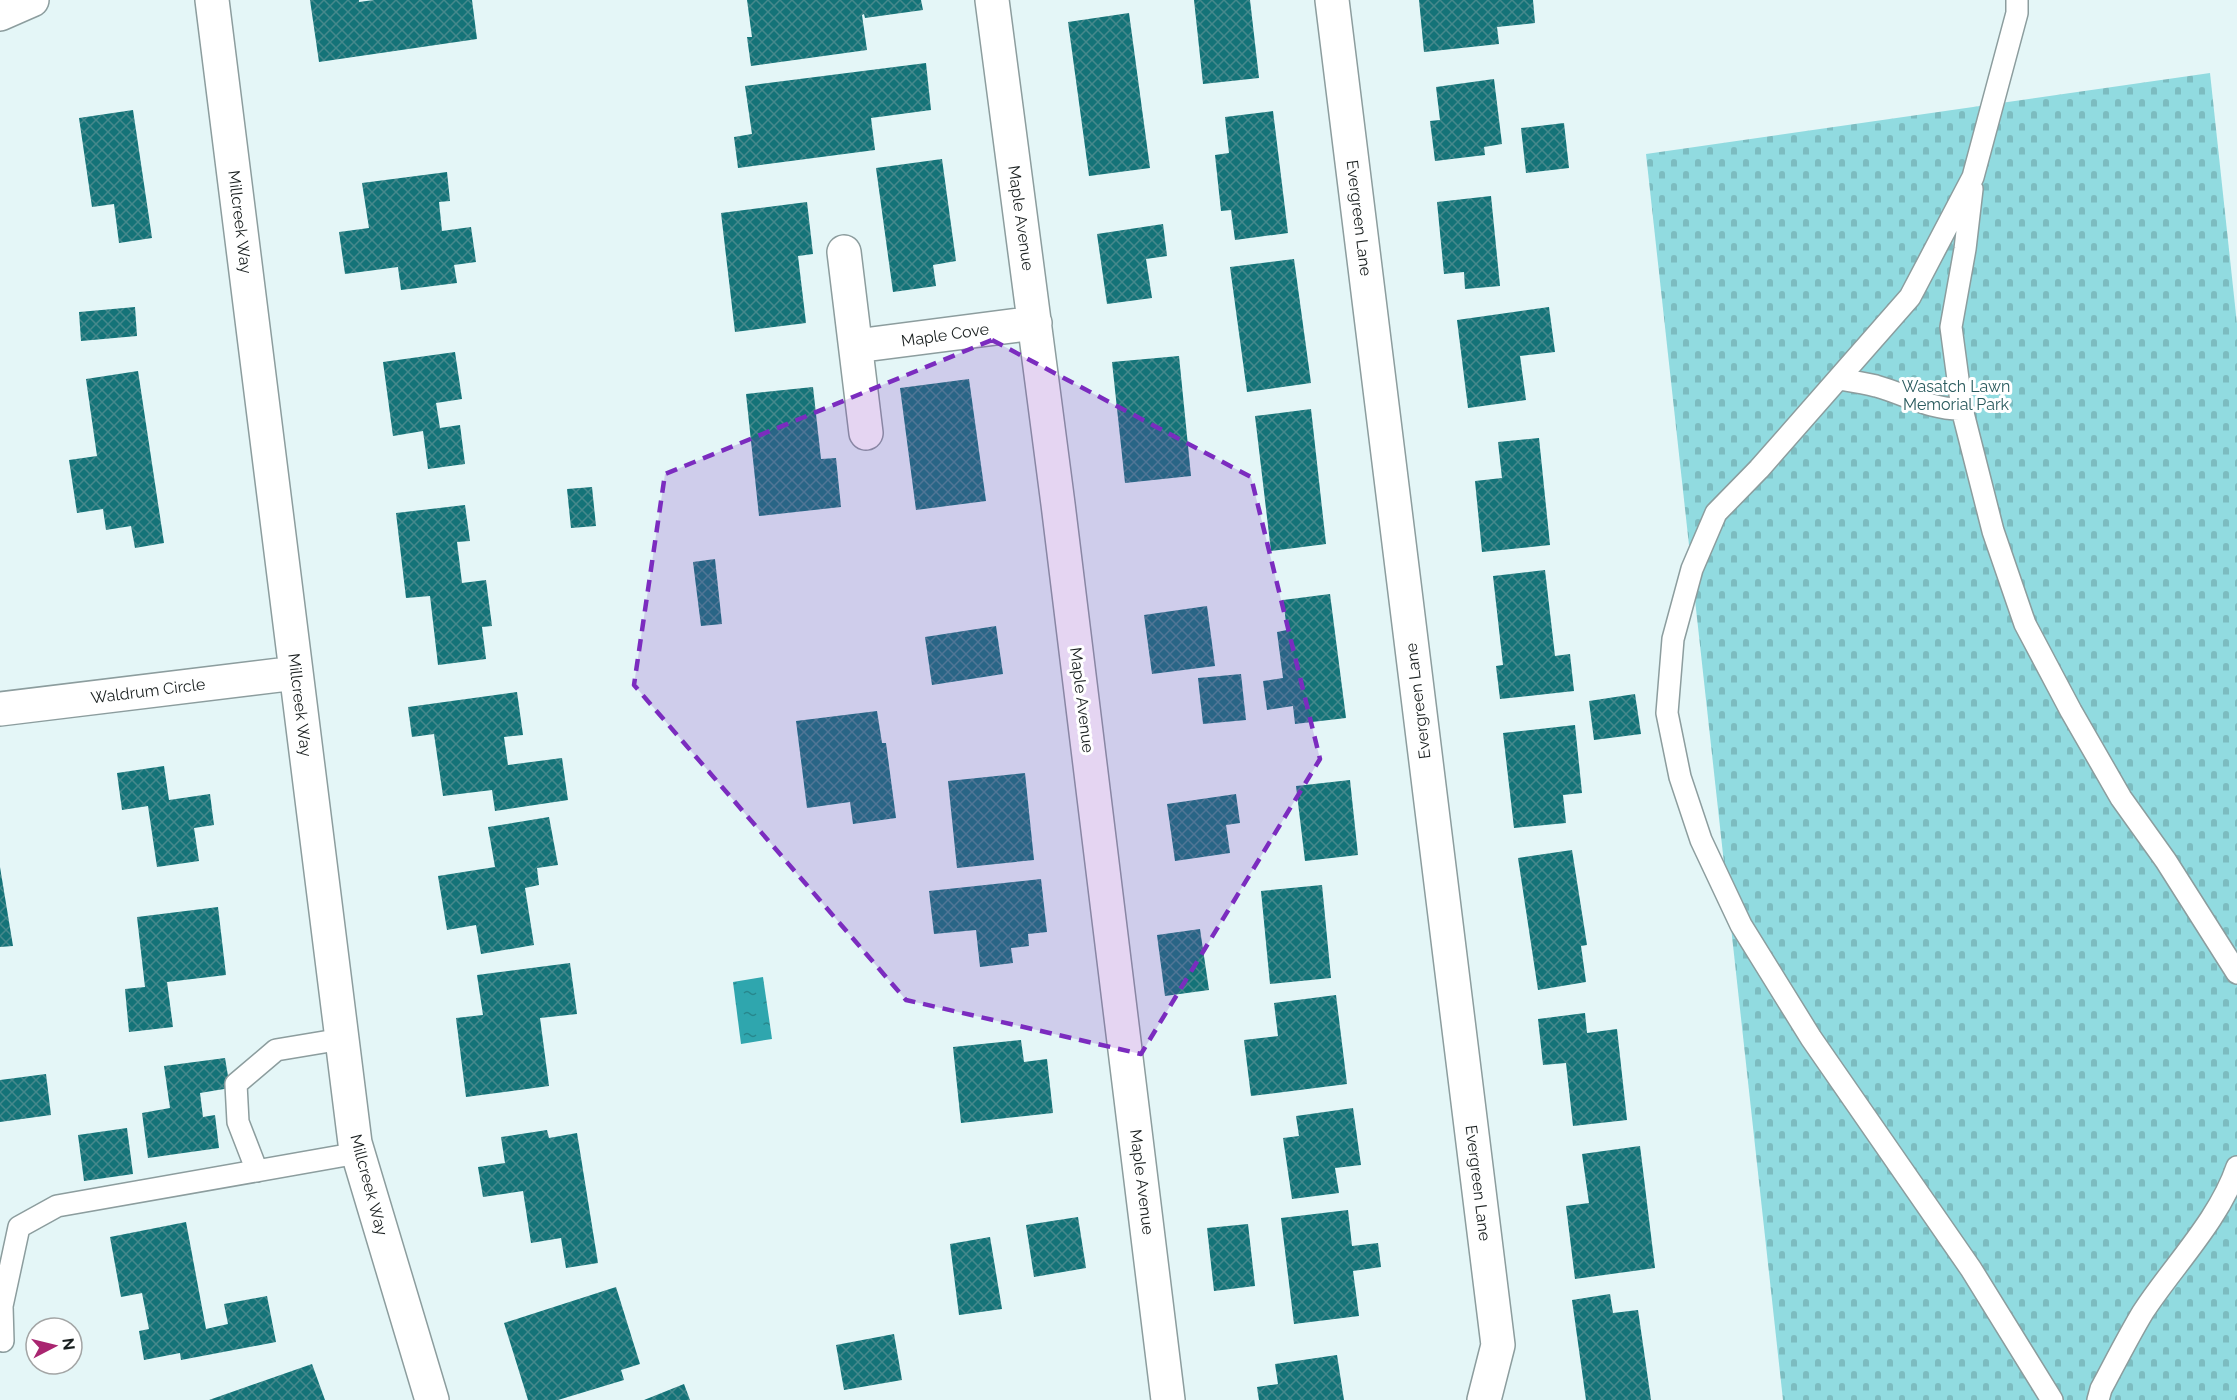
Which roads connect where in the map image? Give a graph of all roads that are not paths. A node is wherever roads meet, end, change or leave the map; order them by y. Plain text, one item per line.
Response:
1 (32, 0) edge
2 (212, 0) edge
3 (992, 0) edge
4 (1332, 0) edge
5 (2017, 0) edge
6 (0, 14) edge
7 (1973, 177) junction
8 (844, 252) dead end
9 (1035, 322) junction
10 (856, 346) junction
11 (1839, 379) junction
12 (1962, 409) junction
13 (866, 433) dead end
14 (296, 673) junction
15 (0, 709) edge
16 (2237, 973) edge
17 (342, 1039) junction
18 (358, 1153) junction
19 (2237, 1167) edge
20 (257, 1171) junction
21 (3, 1341) dead end
22 (432, 1400) edge
23 (1168, 1400) edge
24 (1484, 1400) edge
25 (2052, 1400) edge
26 (2098, 1400) edge

1 - 6 street
2 - 14 street, Millcreek Way
3 - 9 street, Maple Avenue
4 - 24 street, Evergreen Lane
5 - 7 lane
7 - 11 lane
7 - 12 lane
8 - 10 street
9 - 10 street, Maple Cove
9 - 23 street, Maple Avenue
10 - 13 street
11 - 12 lane
11 - 25 lane
12 - 16 lane
14 - 15 street, Waldrum Circle
14 - 17 street, Millcreek Way
17 - 18 street, Millcreek Way
17 - 20 lane
18 - 20 lane
18 - 22 street, Millcreek Way
19 - 26 lane
20 - 21 lane

